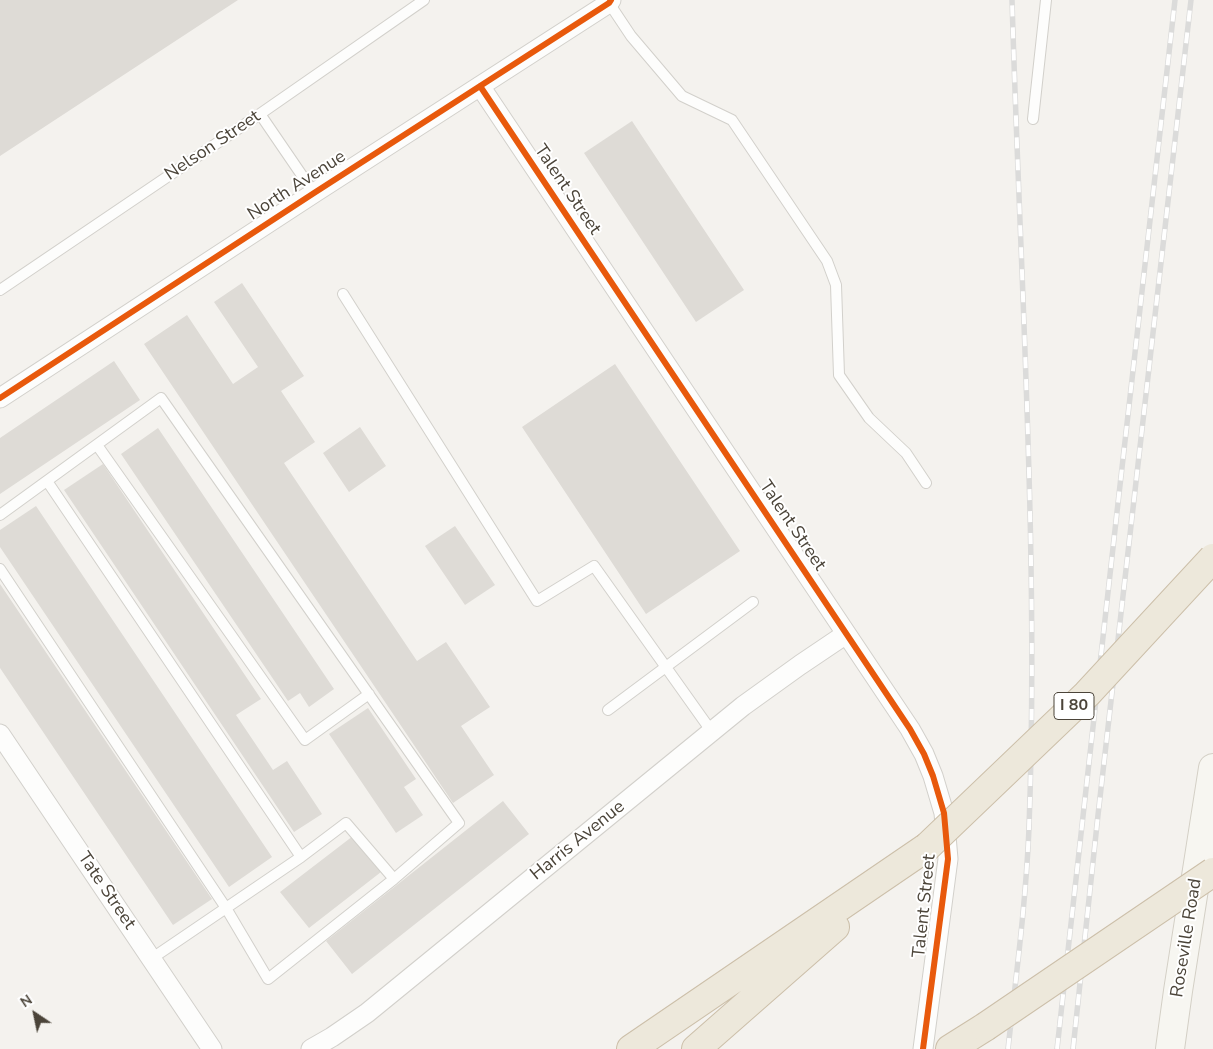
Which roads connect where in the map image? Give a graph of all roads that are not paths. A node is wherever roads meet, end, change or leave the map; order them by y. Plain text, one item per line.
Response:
1 (424, 0) edge
2 (1046, 0) edge
3 (610, 1) edge
4 (480, 86) junction
5 (260, 114) junction
6 (1033, 119) dead end
7 (314, 193) junction
8 (0, 290) edge
9 (343, 294) dead end
10 (0, 398) edge
11 (97, 445) junction
12 (47, 482) junction
13 (926, 483) dead end
14 (0, 515) edge
15 (1213, 558) edge
16 (0, 569) edge
17 (753, 602) dead end
18 (846, 634) junction
19 (665, 666) junction
20 (368, 694) junction
21 (608, 710) dead end
22 (712, 732) junction
23 (0, 734) edge
24 (1213, 768) edge
25 (927, 847) junction
26 (301, 857) junction
27 (1213, 872) edge
28 (394, 878) junction
29 (226, 908) junction
30 (152, 959) junction
31 (985, 1027) junction
32 (212, 1049) edge
33 (311, 1049) edge
34 (630, 1049) edge
35 (696, 1049) edge
36 (923, 1049) edge
37 (950, 1049) edge
38 (960, 1049) edge
39 (1170, 1049) edge

1 - 5 lane, Nelson Street
2 - 6 lane
3 - 4 street, North Avenue
3 - 13 lane
4 - 7 street, North Avenue
4 - 18 street, Talent Street
5 - 7 lane
5 - 8 lane, Nelson Street
7 - 10 street, North Avenue
9 - 19 lane
11 - 12 lane
11 - 20 lane
11 - 20 lane
12 - 14 lane
12 - 26 lane
15 - 25 highway, I 80, bridge
16 - 29 lane
17 - 19 lane
18 - 22 street, Harris Avenue
18 - 36 street, Talent Street
19 - 21 lane
19 - 22 lane
20 - 28 lane
22 - 33 street, Harris Avenue
23 - 30 street, Tate Street
24 - 39 main road, Roseville Road
25 - 34 highway
25 - 35 highway, I 80
26 - 28 lane
26 - 29 lane
27 - 31 highway, bridge
28 - 29 lane
29 - 30 lane
30 - 32 street, Tate Street
31 - 37 highway
31 - 38 highway

